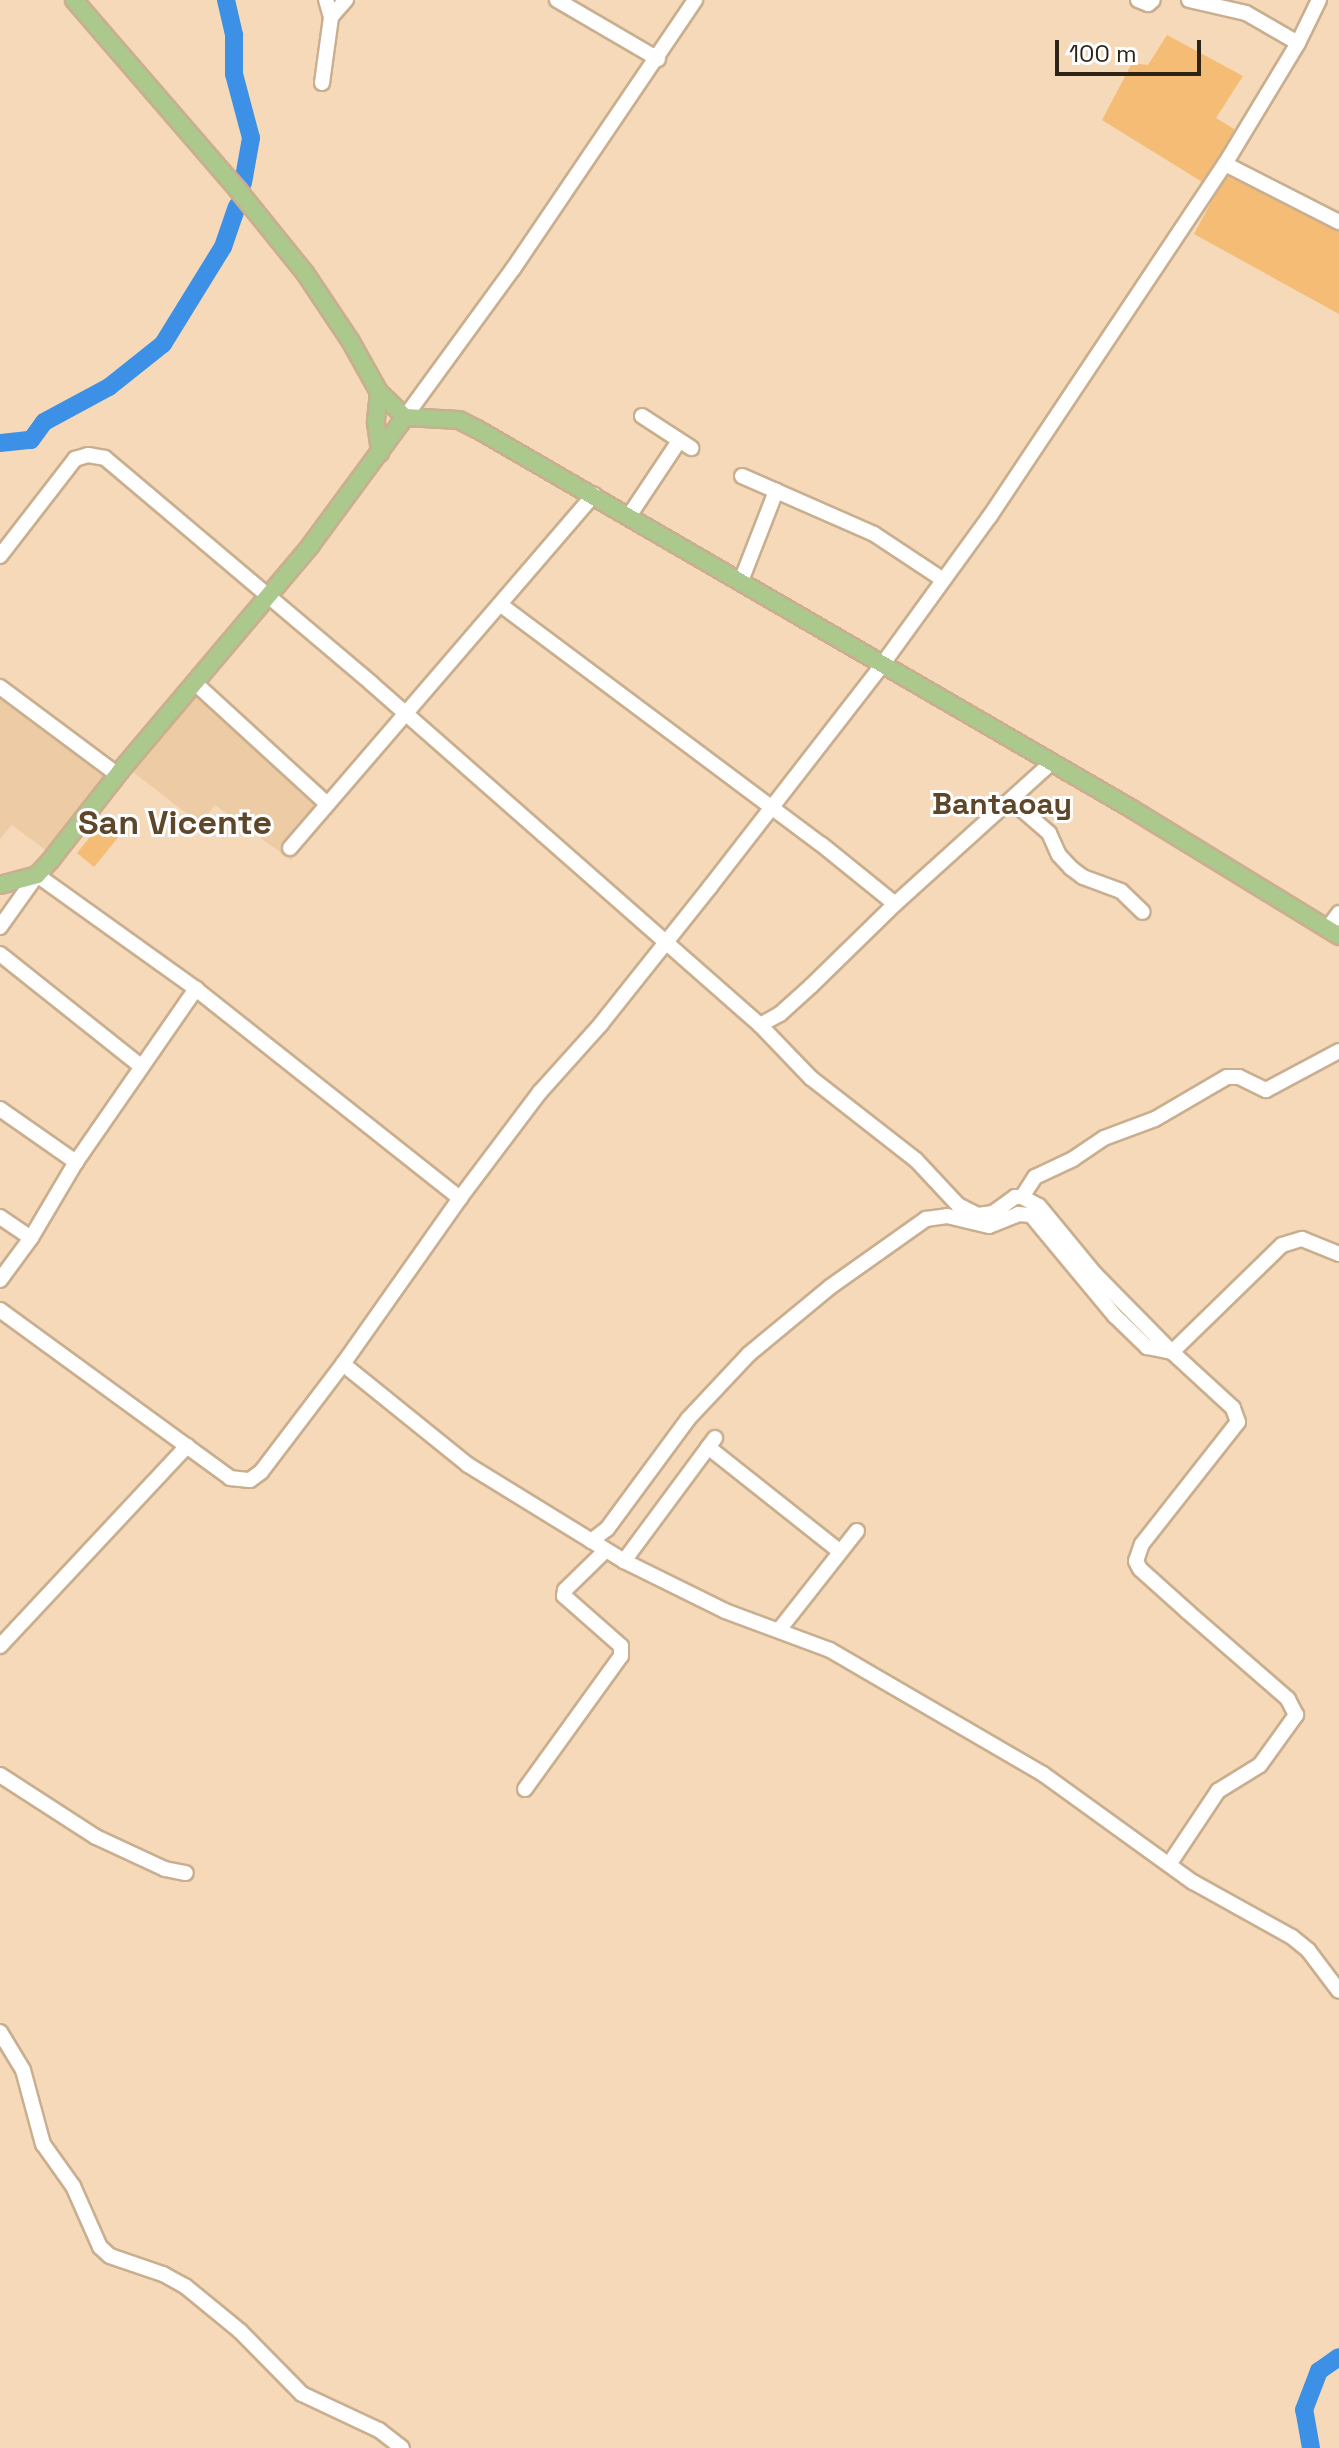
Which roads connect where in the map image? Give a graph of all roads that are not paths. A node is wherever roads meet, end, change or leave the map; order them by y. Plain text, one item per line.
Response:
1 (74, 0) edge
2 (326, 0) edge
3 (346, 0) edge
4 (557, 0) edge
5 (695, 0) edge
6 (1138, 0) edge
7 (1153, 0) edge
8 (1189, 0) edge
9 (1319, 0) edge
10 (331, 17) junction
11 (1298, 43) junction
12 (658, 59) junction
13 (322, 83) dead end
14 (1225, 164) junction
15 (1339, 222) edge
16 (379, 392) junction
17 (642, 416) dead end
18 (405, 417) junction
19 (380, 453) junction
20 (742, 476) dead end
21 (776, 491) junction
22 (594, 495) junction
23 (629, 516) junction
24 (0, 556) edge
25 (942, 579) junction
26 (741, 581) junction
27 (268, 594) junction
28 (501, 605) junction
29 (882, 665) junction
30 (195, 683) junction
31 (0, 687) edge
32 (404, 715) junction
33 (1052, 762) junction
34 (118, 775) junction
35 (1012, 801) junction
36 (327, 804) junction
37 (771, 808) junction
38 (290, 848) dead end
39 (37, 875) junction
40 (0, 885) edge
41 (895, 904) junction
42 (1143, 912) dead end
43 (1339, 913) edge
44 (0, 927) edge
45 (1333, 932) edge
46 (666, 941) junction
47 (0, 954) edge
48 (196, 989) junction
49 (760, 1025) junction
50 (1339, 1051) edge
51 (142, 1067) junction
52 (0, 1109) edge
53 (76, 1162) junction
54 (1022, 1197) junction
55 (460, 1198) junction
56 (0, 1217) edge
57 (31, 1238) junction
58 (1339, 1254) edge
59 (0, 1280) edge
60 (0, 1310) edge
61 (1172, 1352) junction
62 (343, 1364) junction
63 (187, 1446) junction
64 (857, 1531) dead end
65 (591, 1541) junction
66 (606, 1550) junction
67 (839, 1551) junction
68 (624, 1561) junction
69 (779, 1630) junction
70 (0, 1646) edge
71 (0, 1775) edge
72 (525, 1789) dead end
73 (1170, 1863) junction
74 (186, 1873) dead end
75 (1339, 1991) edge
76 (0, 2032) edge
77 (5, 2048) edge
78 (402, 2448) edge

1 - 16 main road
2 - 10 street
3 - 10 street
4 - 12 street
5 - 12 street
6 - 7 street
8 - 11 street
9 - 11 street
10 - 13 street
11 - 14 street
12 - 18 street
14 - 15 street
14 - 25 street
16 - 18 main road
16 - 19 main road
17 - 23 street
18 - 19 main road
18 - 22 main road
19 - 27 main road
20 - 21 street
21 - 25 street
21 - 26 street
22 - 23 main road
22 - 28 street
23 - 26 main road
24 - 27 street
25 - 29 street
26 - 29 main road
27 - 30 main road
27 - 32 street
28 - 32 street
28 - 37 street
29 - 33 main road
29 - 37 street
30 - 34 main road
30 - 36 street
31 - 34 street
32 - 36 street
32 - 46 street
33 - 35 street
33 - 45 main road
34 - 39 main road
35 - 41 street
35 - 42 street
36 - 38 street
37 - 41 street
37 - 46 street
39 - 40 main road
39 - 44 street
39 - 48 street
41 - 49 street
43 - 45 street
46 - 49 street
46 - 55 street
47 - 51 street
48 - 51 street
48 - 55 street
49 - 54 street
50 - 54 street
51 - 53 street
52 - 53 street
53 - 57 street
54 - 61 street
55 - 62 street
56 - 57 street
57 - 59 street
58 - 61 street
60 - 63 street
61 - 65 street
61 - 73 street
62 - 63 street
62 - 65 street
63 - 70 street
64 - 67 street
65 - 66 street
66 - 68 street
66 - 72 street
67 - 68 street
67 - 69 street
68 - 69 street
69 - 73 street
71 - 74 street
73 - 75 street
76 - 77 street
77 - 78 street

